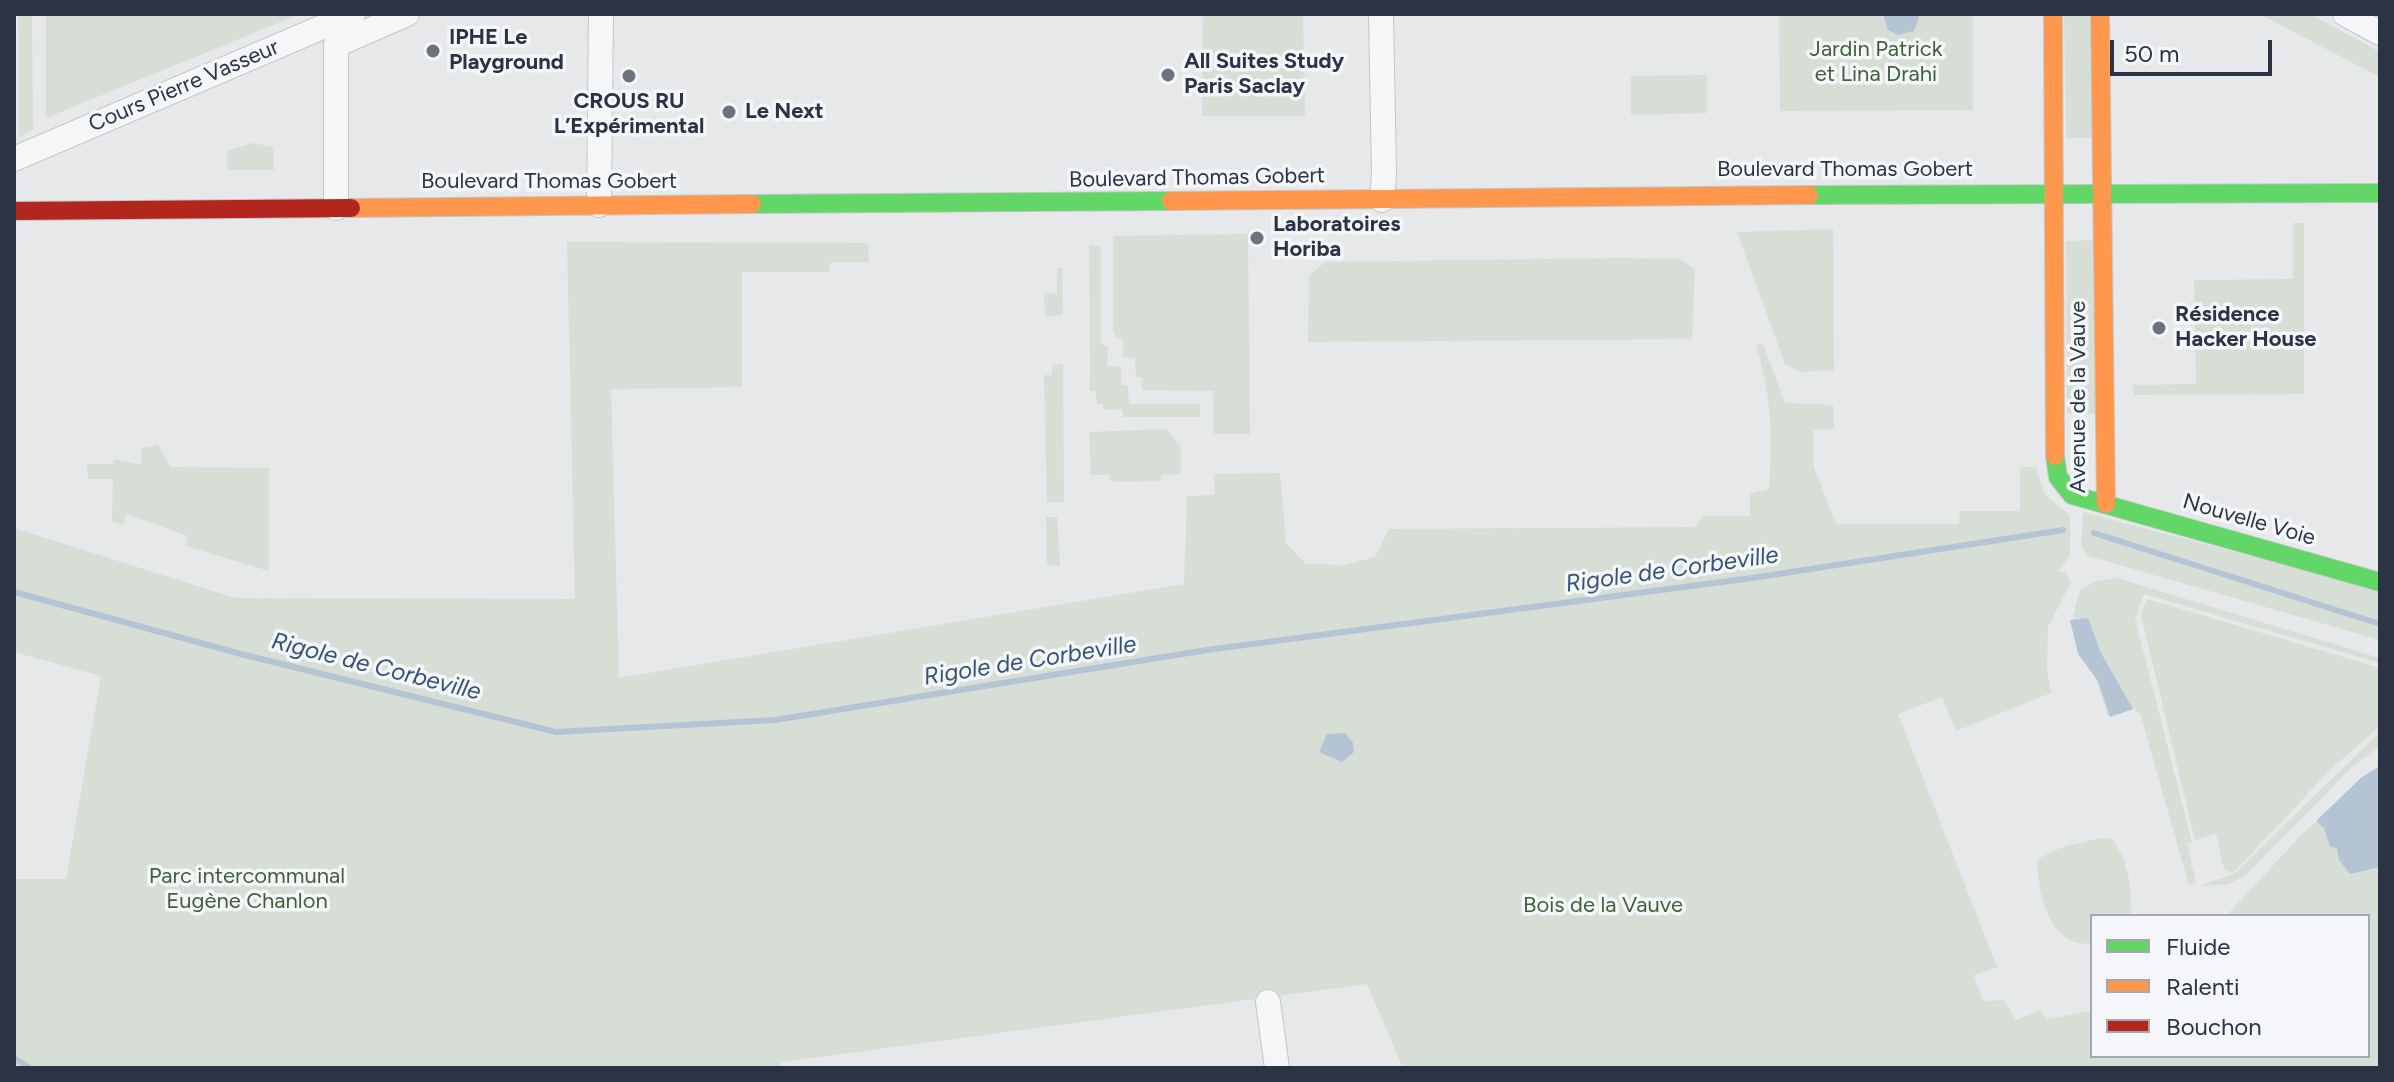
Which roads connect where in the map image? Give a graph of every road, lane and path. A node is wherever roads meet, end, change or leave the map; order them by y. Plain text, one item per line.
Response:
1 (353, 14) edge
2 (407, 14) edge
3 (601, 14) edge
4 (1381, 14) edge
5 (2053, 14) edge
6 (2100, 14) edge
7 (2345, 14) edge
8 (2380, 33) edge
9 (14, 159) edge
10 (2056, 193) junction
11 (2380, 193) edge
12 (2103, 194) junction
13 (1382, 200) junction
14 (599, 205) junction
15 (336, 208) junction
16 (14, 211) edge
17 (2106, 504) junction
18 (2380, 582) edge
19 (1268, 1002) dead end
20 (1277, 1068) edge

1 - 9 street, Cours Pierre Vasseur
2 - 15 street
3 - 14 street
4 - 13 street
5 - 10 main road, Avenue de la Vauve
6 - 12 main road, Avenue de la Vauve
7 - 8 street
10 - 12 main road, Boulevard Thomas Gobert
10 - 13 main road, Boulevard Thomas Gobert
10 - 17 main road, Avenue de la Vauve
11 - 12 main road, Boulevard Thomas Gobert
12 - 17 main road, Avenue de la Vauve
13 - 14 main road, Boulevard Thomas Gobert
14 - 15 main road, Boulevard Thomas Gobert
15 - 16 main road, Boulevard Thomas Gobert
17 - 18 main road, Nouvelle Voie
19 - 20 street

